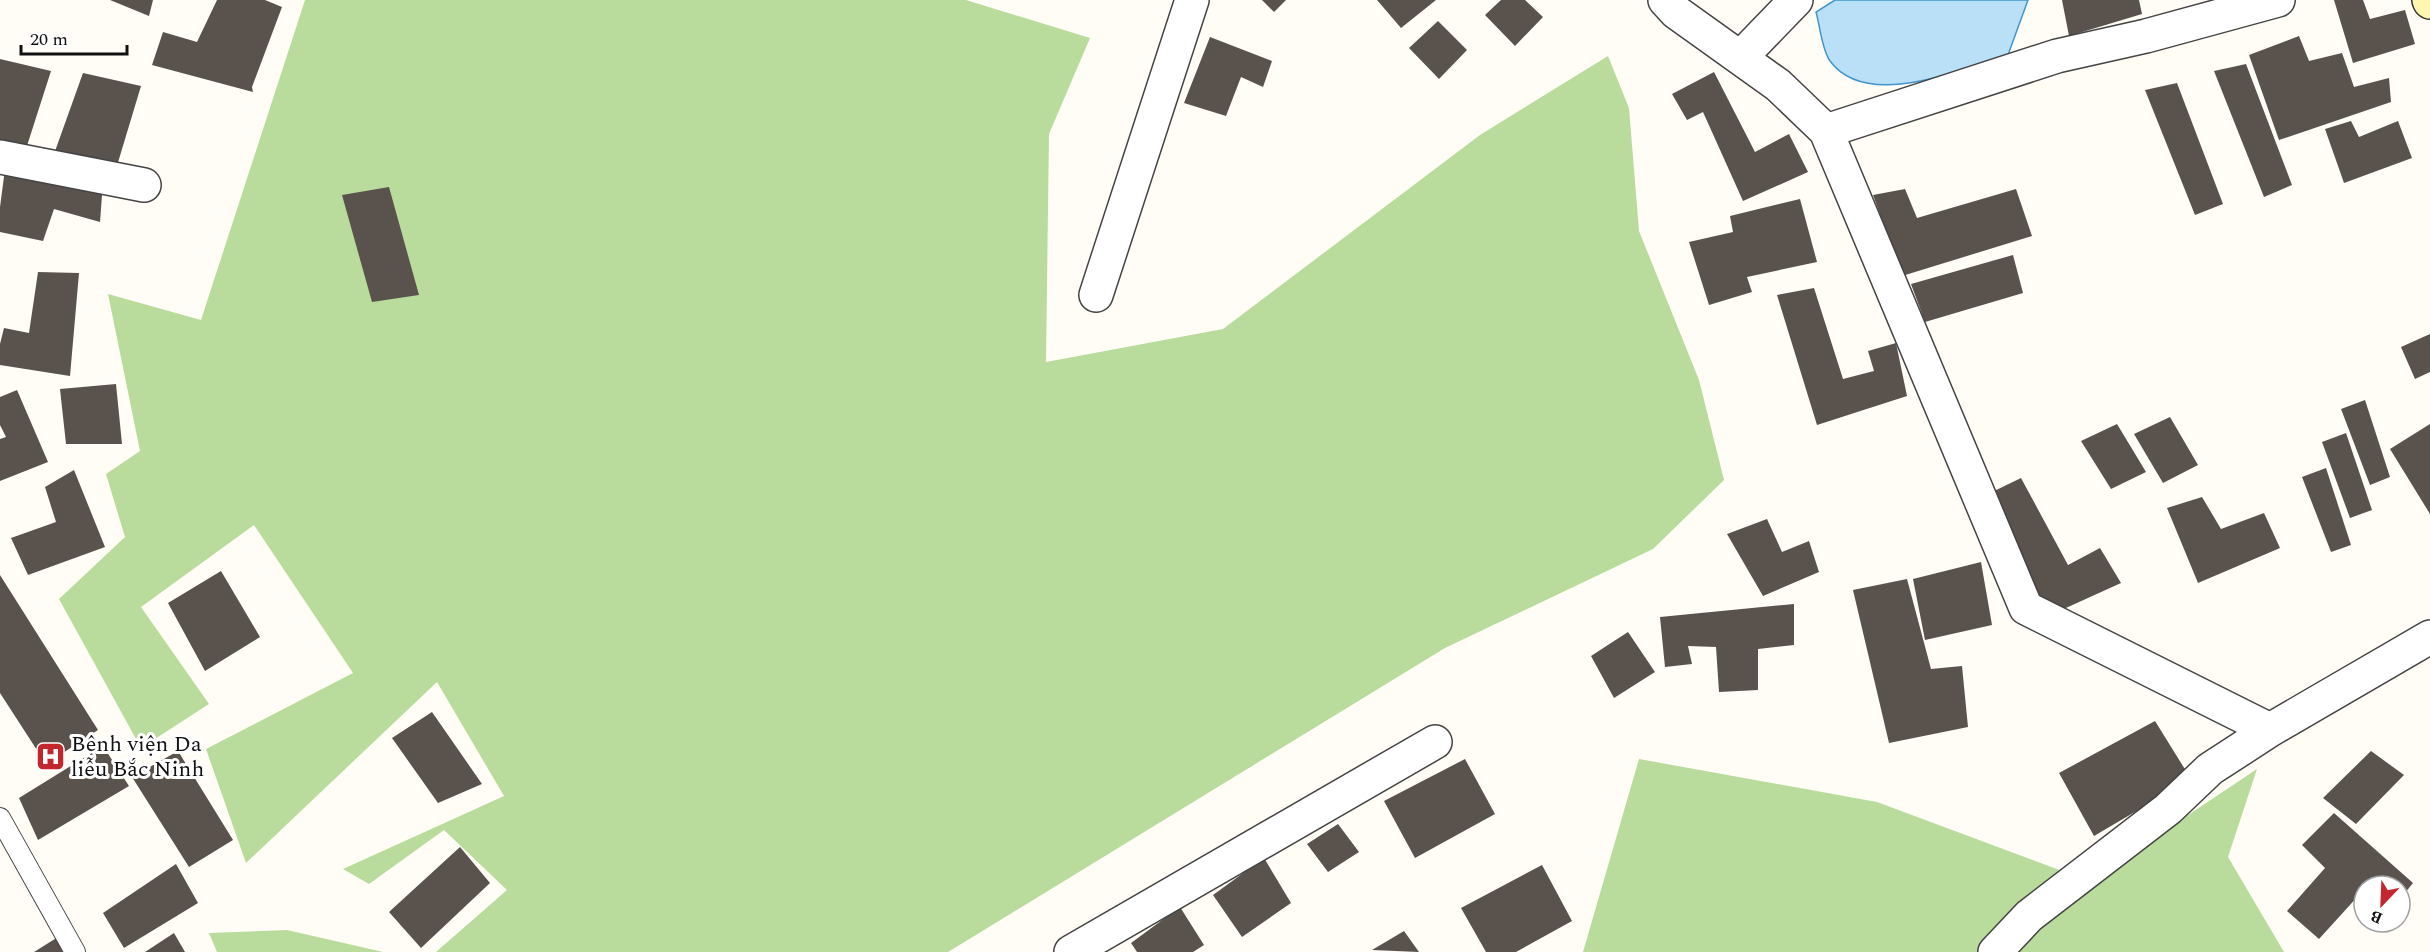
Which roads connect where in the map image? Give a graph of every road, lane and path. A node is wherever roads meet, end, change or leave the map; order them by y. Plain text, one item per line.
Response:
1 (1192, 0) edge
2 (1665, 0) edge
3 (1796, 0) edge
4 (2278, 0) edge
5 (1740, 58) junction
6 (1826, 131) junction
7 (0, 157) edge
8 (144, 185) dead end
9 (1096, 295) dead end
10 (2430, 637) edge
11 (2270, 730) junction
12 (1435, 741) dead end
13 (0, 818) edge
14 (75, 952) edge
15 (1071, 952) edge
16 (1995, 952) edge

1 - 9 street
2 - 5 street
3 - 5 street
4 - 6 street
5 - 6 street
6 - 11 street
7 - 8 street
10 - 11 street
11 - 16 street
12 - 15 street
13 - 14 lane

